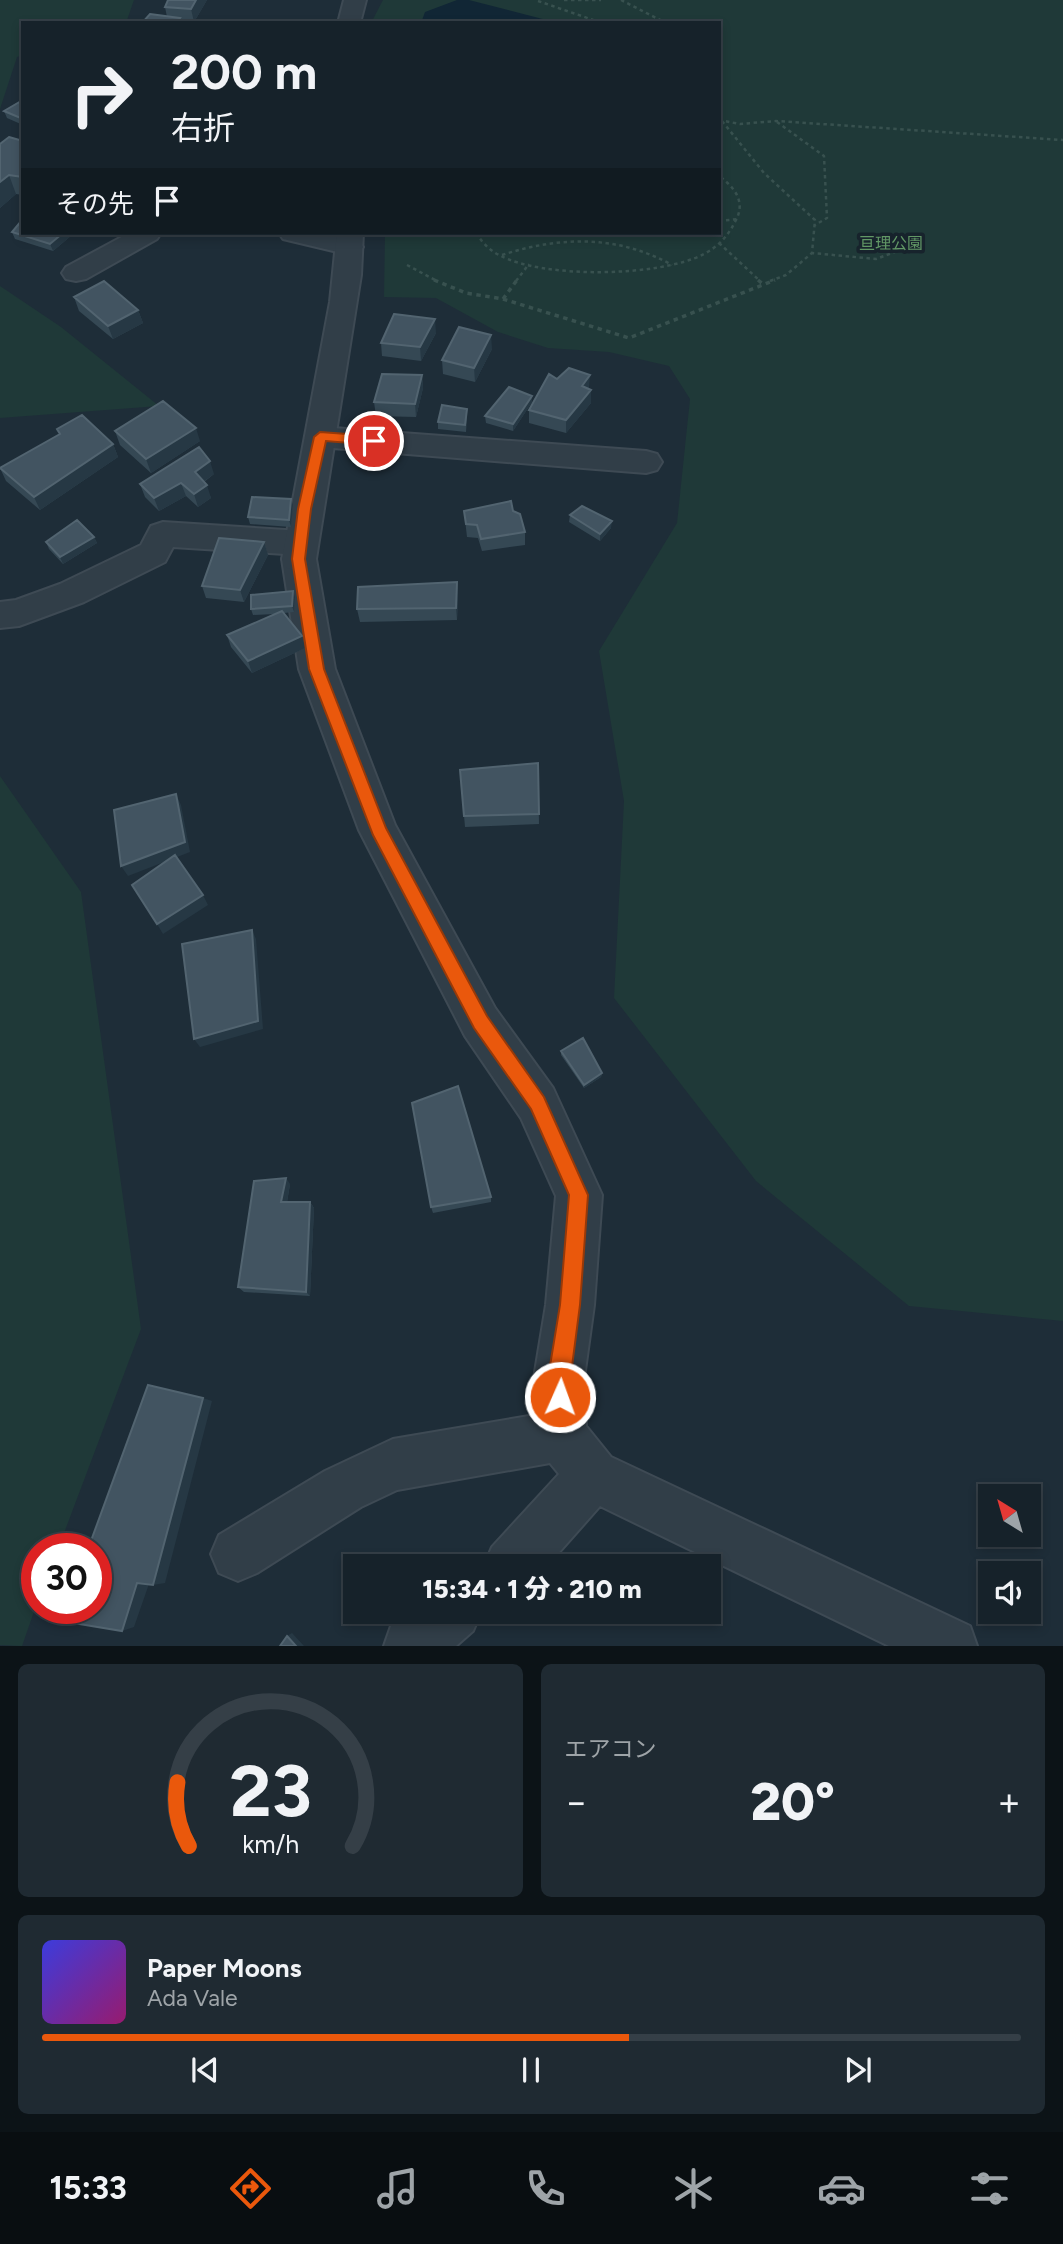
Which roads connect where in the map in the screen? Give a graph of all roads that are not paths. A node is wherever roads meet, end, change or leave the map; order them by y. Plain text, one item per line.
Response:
1 (355, 0) edge
2 (350, 21) edge
3 (144, 235) edge
4 (309, 235) edge
5 (350, 240) edge
6 (76, 273) dead end
7 (320, 437) junction
8 (646, 462) dead end
9 (300, 551) junction
10 (0, 615) edge
11 (561, 1436) junction
12 (593, 1475) junction
13 (238, 1554) dead end
14 (522, 1554) edge
15 (439, 1624) edge
16 (411, 1646) edge
17 (950, 1646) edge

1 - 2 street
3 - 6 street
4 - 5 street
5 - 7 street
7 - 8 street
7 - 9 street
9 - 10 street
9 - 11 street
11 - 12 street
11 - 13 street
12 - 14 street
12 - 17 street
15 - 16 street

